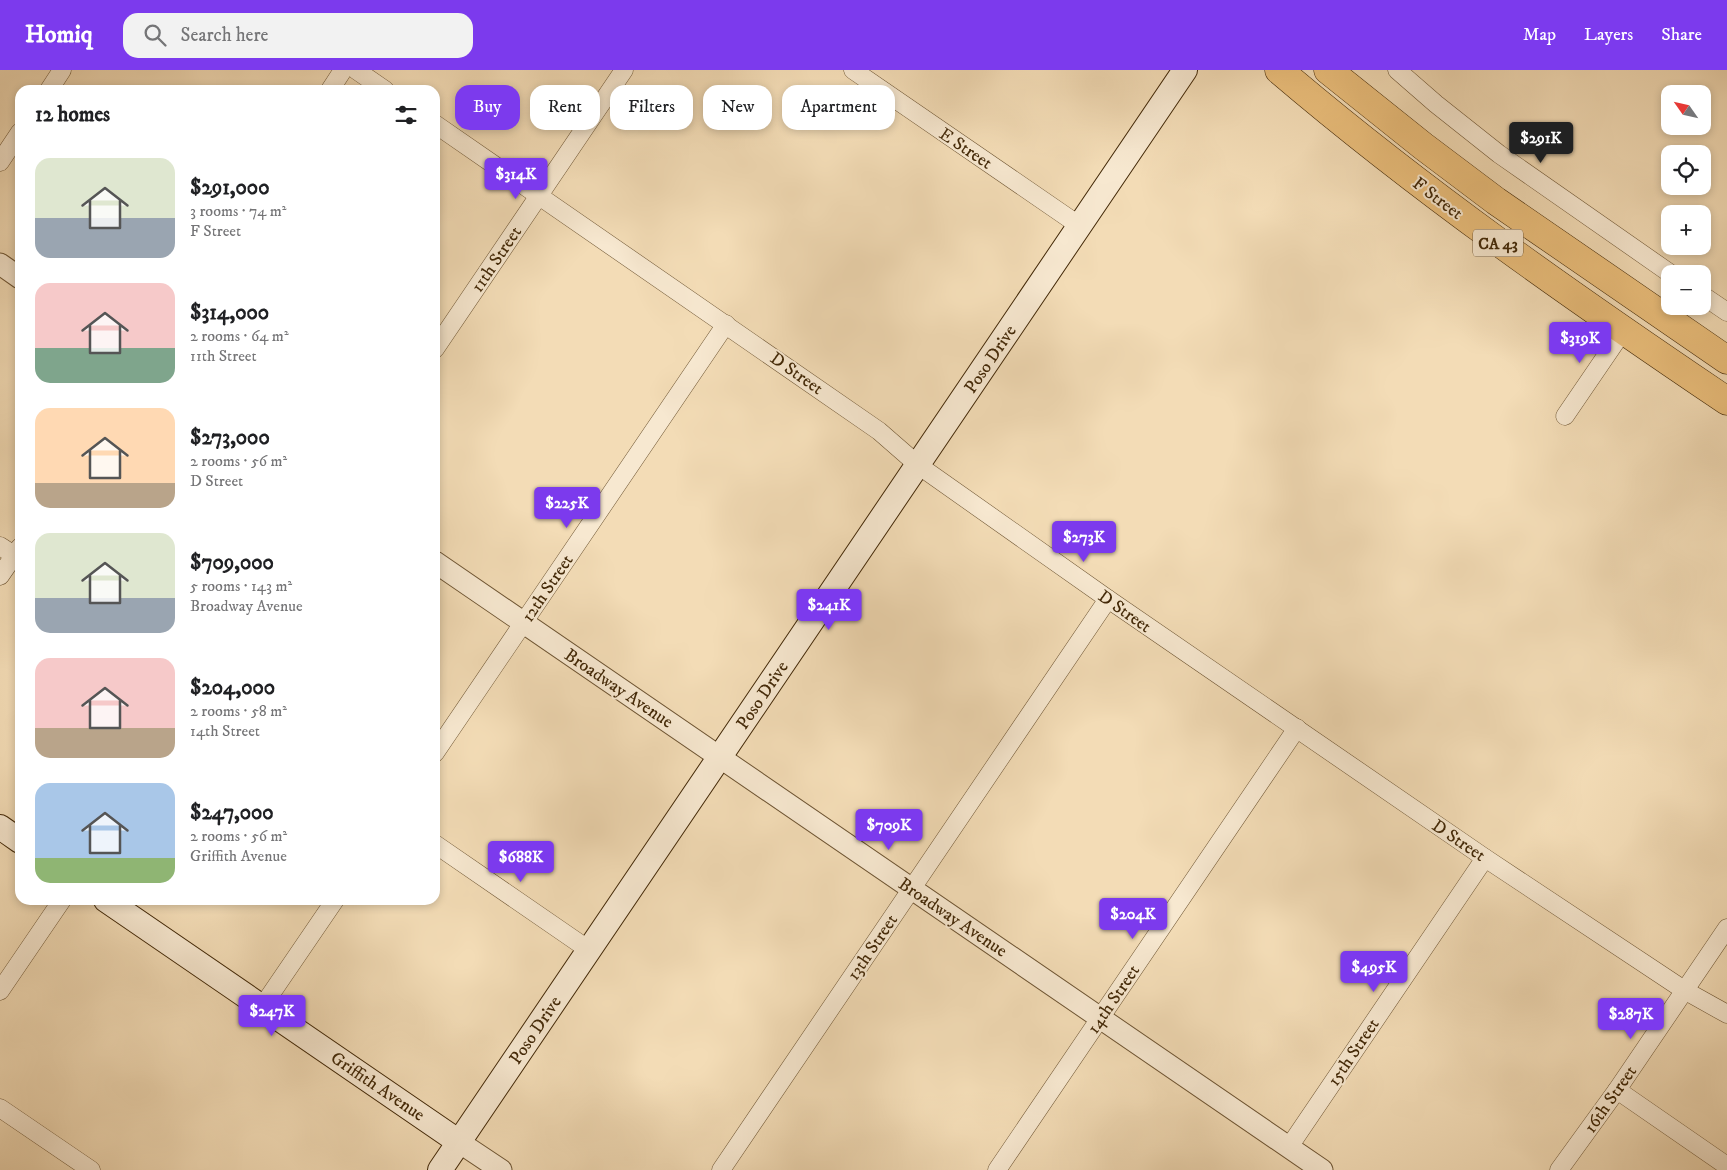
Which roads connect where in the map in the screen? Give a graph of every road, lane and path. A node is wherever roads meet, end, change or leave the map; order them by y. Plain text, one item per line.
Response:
1 (62, 70) edge
2 (344, 70) edge
3 (356, 70) edge
4 (624, 70) edge
5 (853, 70) edge
6 (1185, 70) edge
7 (1279, 70) edge
8 (1328, 70) edge
9 (1397, 70) edge
10 (52, 85) edge
11 (334, 85) edge
12 (378, 85) edge
13 (440, 127) edge
14 (15, 140) edge
15 (0, 162) edge
16 (539, 196) junction
17 (1080, 226) junction
18 (0, 264) edge
19 (1661, 266) edge
20 (15, 274) edge
21 (1711, 301) edge
22 (1727, 312) edge
23 (726, 324) junction
24 (1623, 331) junction
25 (440, 342) edge
26 (1727, 360) edge
27 (1727, 402) edge
28 (1565, 416) dead end
29 (918, 465) junction
30 (14, 552) edge
31 (440, 565) edge
32 (0, 576) edge
33 (1108, 599) junction
34 (524, 623) junction
35 (1296, 728) junction
36 (440, 746) edge
37 (720, 757) junction
38 (0, 827) edge
39 (15, 838) edge
40 (440, 847) edge
41 (1485, 858) junction
42 (911, 889) junction
43 (59, 905) edge
44 (113, 905) edge
45 (332, 905) edge
46 (1727, 928) edge
47 (589, 950) junction
48 (1684, 990) junction
49 (0, 991) edge
50 (262, 1007) junction
51 (1727, 1014) edge
52 (1100, 1018) junction
53 (1616, 1090) junction
54 (0, 1108) edge
55 (459, 1142) junction
56 (1289, 1147) junction
57 (1727, 1166) edge
58 (91, 1170) edge
59 (440, 1170) edge
60 (501, 1170) edge
61 (721, 1170) edge
62 (997, 1170) edge
63 (1322, 1170) edge
64 (1559, 1170) edge

1 - 10 street
2 - 11 street
3 - 12 street
4 - 16 street, 11th Street
5 - 17 street, E Street
6 - 17 main road, Poso Drive
7 - 24 main road, F Street / CA 43
8 - 26 main road, F Street / CA 43
9 - 19 street
13 - 16 street, D Street
14 - 15 street
16 - 23 street, D Street
16 - 25 street, 11th Street
17 - 29 main road, Poso Drive
18 - 20 street
21 - 22 street
23 - 29 street, D Street
23 - 34 street, 12th Street
24 - 27 main road, F Street / CA 43
24 - 28 street
29 - 33 street, D Street
29 - 37 main road, Poso Drive
30 - 32 street
31 - 34 street, Broadway Avenue
33 - 35 street, D Street
33 - 42 street, 13th Street
34 - 36 street, 12th Street
34 - 37 street, Broadway Avenue
35 - 41 street, D Street
35 - 52 street, 14th Street
37 - 42 street, Broadway Avenue
37 - 47 main road, Poso Drive
38 - 39 main road
40 - 47 street
41 - 48 street, D Street
41 - 56 street, 15th Street
42 - 52 street, Broadway Avenue
42 - 61 street, 13th Street
43 - 49 street
44 - 50 main road, Griffith Avenue
45 - 50 street
46 - 48 street, 16th Street
47 - 55 main road, Poso Drive
48 - 51 street, D Street
48 - 53 street, 16th Street
50 - 55 main road, Griffith Avenue
52 - 56 street, Broadway Avenue
52 - 62 street, 14th Street
53 - 57 street
53 - 64 street, 16th Street
54 - 58 street
55 - 59 main road, Poso Drive
55 - 60 street, Griffith Avenue
56 - 63 street, Broadway Avenue

